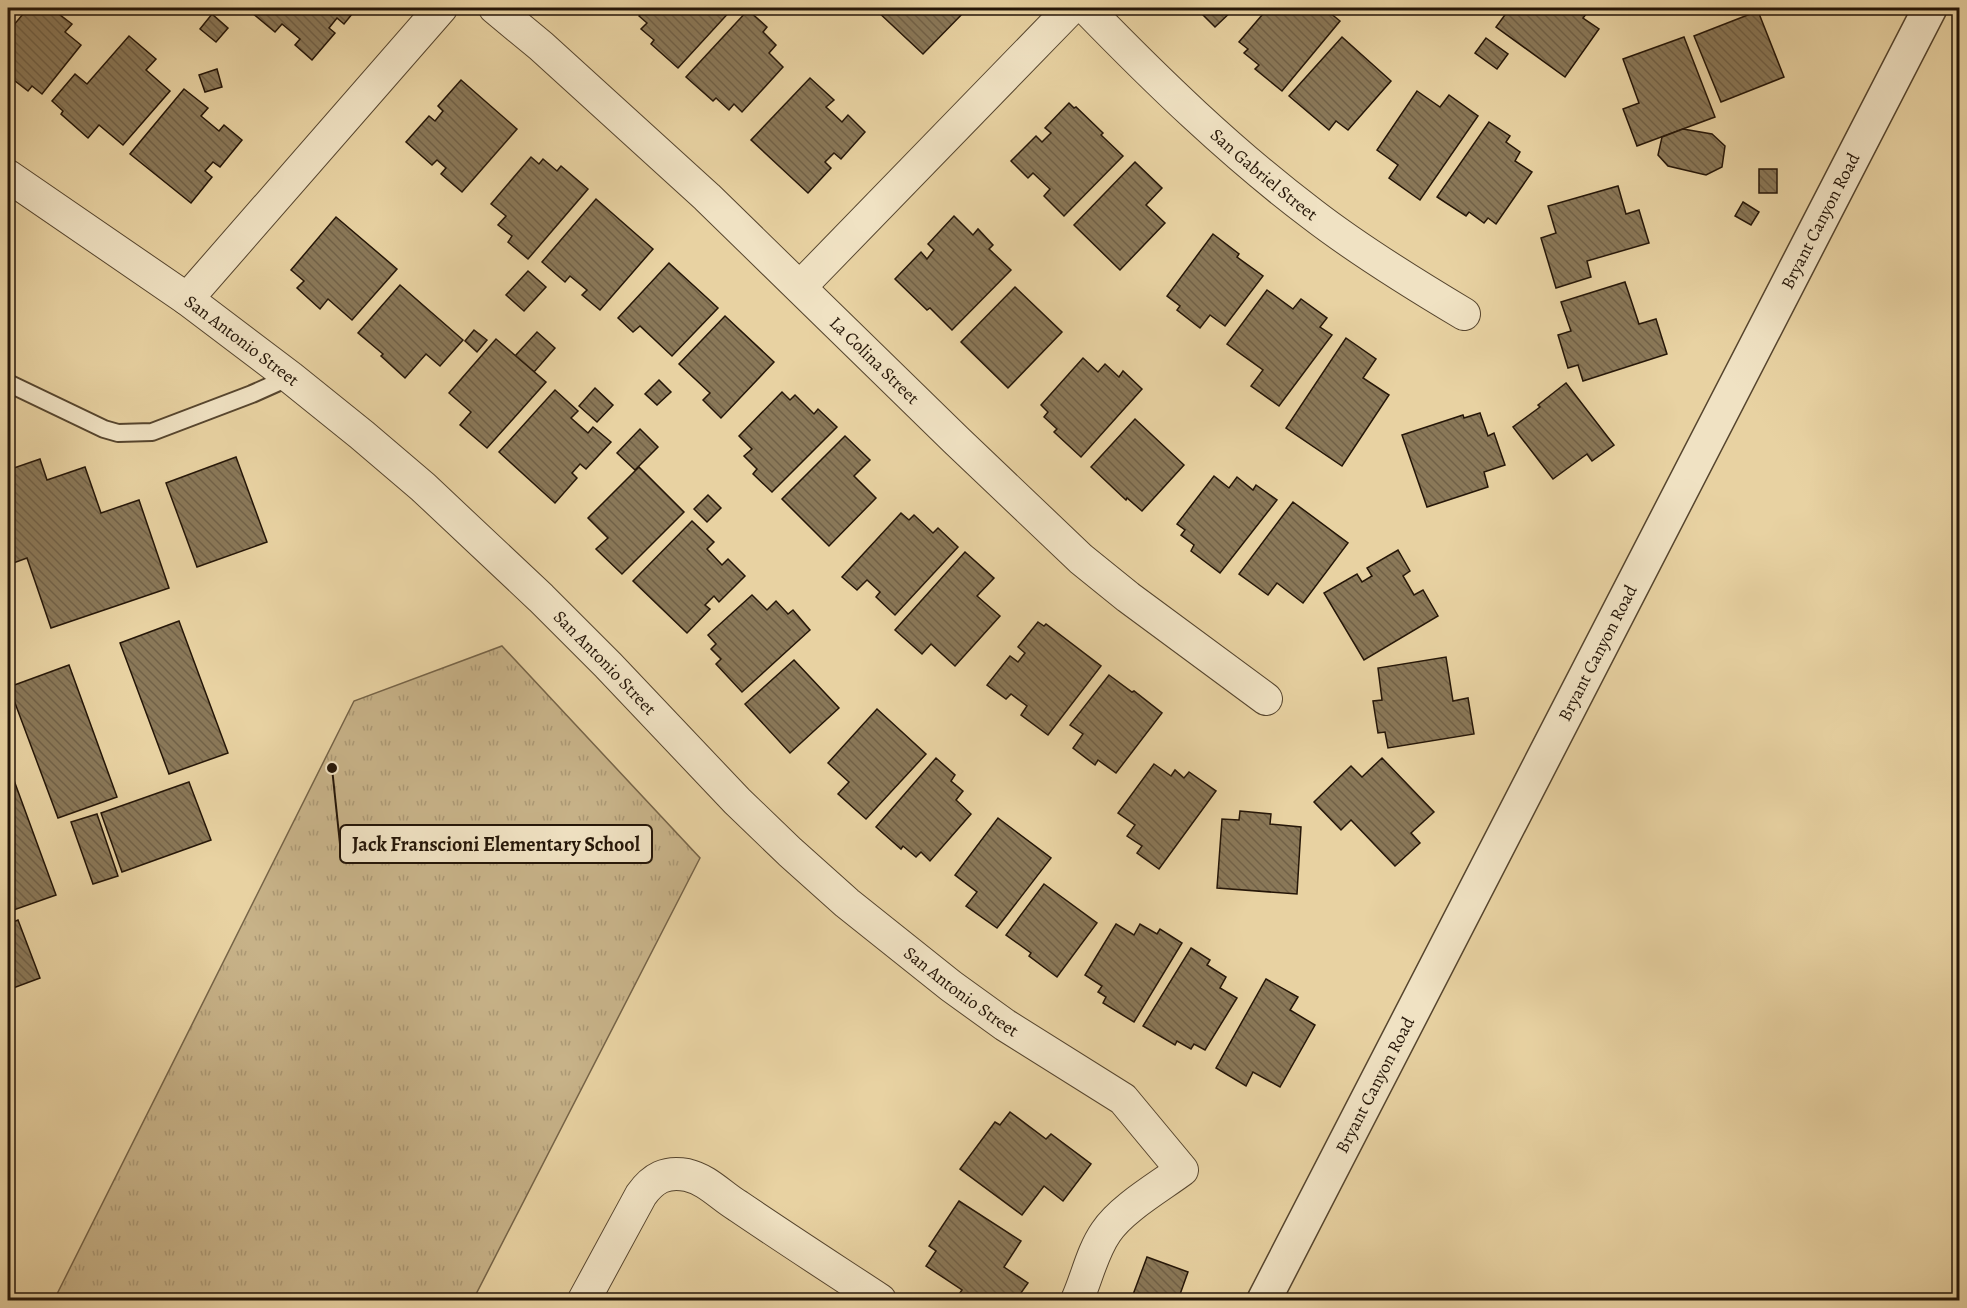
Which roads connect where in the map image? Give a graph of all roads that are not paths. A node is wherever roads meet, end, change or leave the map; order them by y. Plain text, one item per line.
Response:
1 (441, 8) edge
2 (495, 8) edge
3 (1071, 8) edge
4 (1086, 8) edge
5 (1930, 8) edge
6 (8, 176) edge
7 (800, 286) junction
8 (187, 299) junction
9 (1464, 314) dead end
10 (290, 377) junction
11 (8, 383) edge
12 (1266, 699) dead end
13 (584, 1300) edge
14 (880, 1300) edge
15 (1077, 1300) edge
16 (1264, 1300) edge

1 - 8 street
2 - 7 street, La Colina Street
3 - 7 street
4 - 9 street, San Gabriel Street
5 - 16 street, Bryant Canyon Road
6 - 8 street, San Antonio Street
7 - 12 street, La Colina Street
8 - 10 street, San Antonio Street
10 - 11 lane
10 - 15 street, San Antonio Street
13 - 14 street

